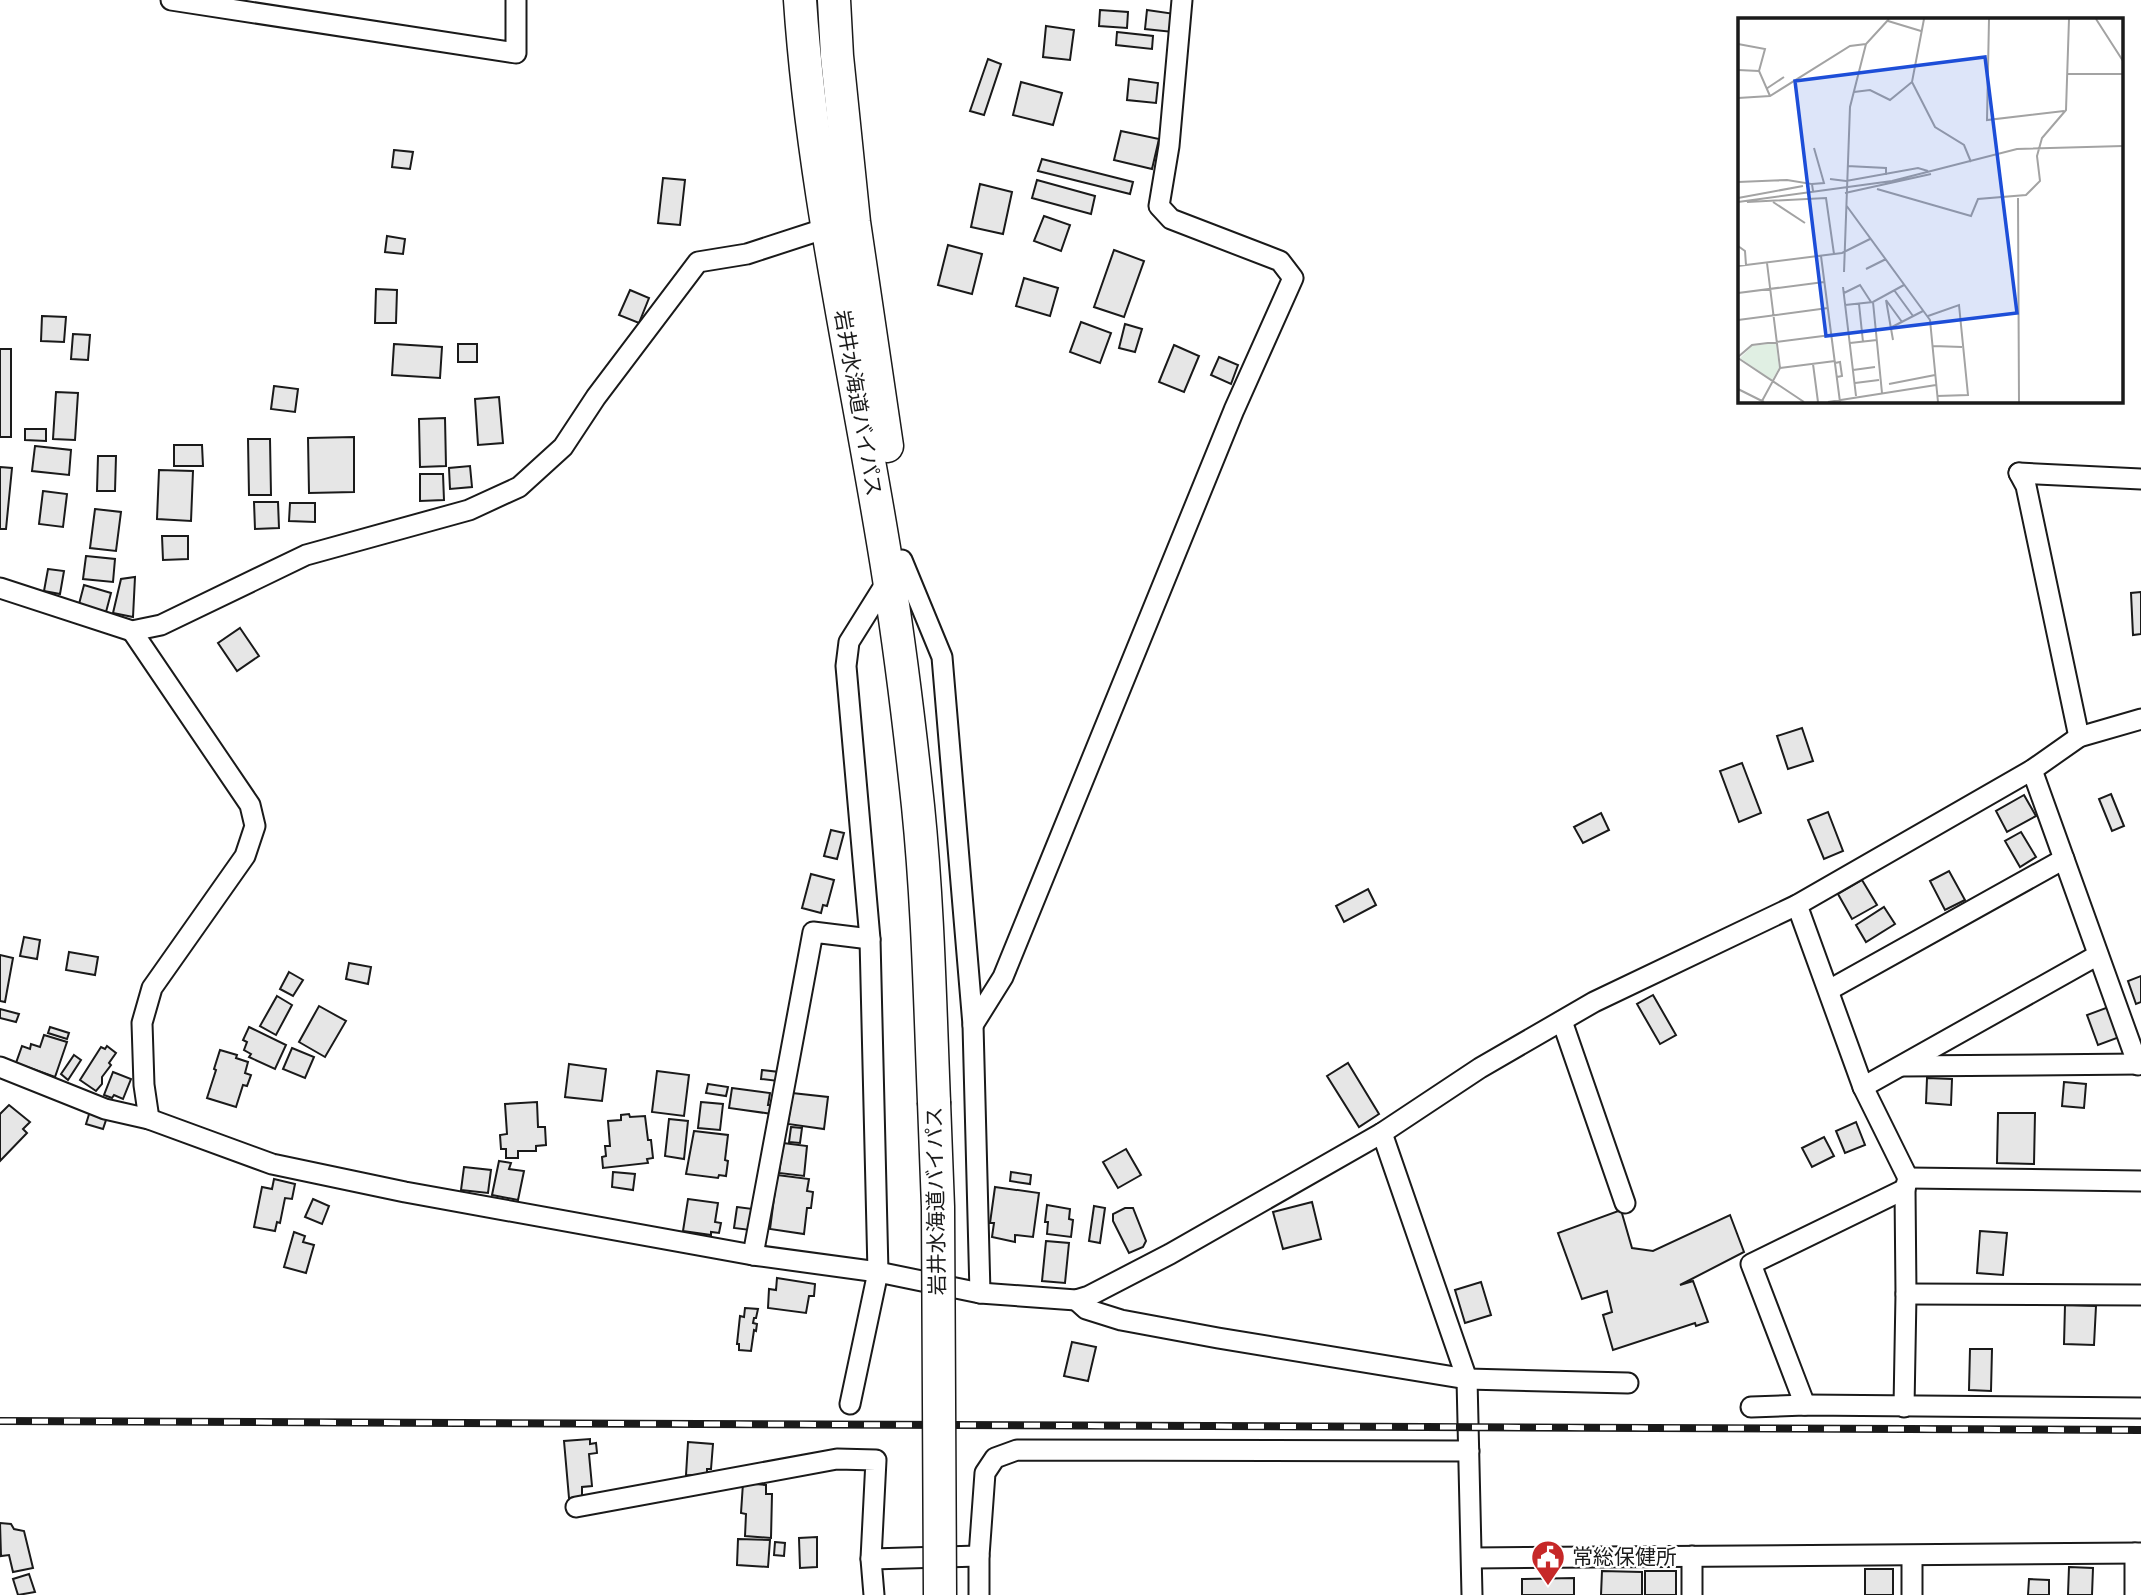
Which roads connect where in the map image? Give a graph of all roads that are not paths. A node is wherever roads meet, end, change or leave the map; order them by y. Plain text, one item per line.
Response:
1 (171, 0) edge
2 (516, 0) edge
3 (800, 0) edge
4 (834, 0) edge
5 (1182, 0) edge
6 (841, 224) junction
7 (2141, 479) edge
8 (895, 569) junction
9 (0, 588) edge
10 (132, 631) junction
11 (2141, 719) edge
12 (2079, 737) junction
13 (2032, 770) junction
14 (2064, 859) junction
15 (1797, 905) junction
16 (870, 939) junction
17 (2098, 955) junction
18 (1829, 990) junction
19 (1562, 1021) junction
20 (973, 1025) junction
21 (2139, 1065) edge
22 (1902, 1066) junction
23 (0, 1067) edge
24 (1863, 1087) junction
25 (149, 1119) junction
26 (1382, 1133) junction
27 (2141, 1181) edge
28 (1907, 1184) junction
29 (1625, 1203) dead end
30 (753, 1255) junction
31 (878, 1272) junction
32 (980, 1293) junction
33 (1906, 1294) junction
34 (2141, 1295) edge
35 (1076, 1300) junction
36 (1467, 1379) junction
37 (1628, 1383) dead end
38 (850, 1404) dead end
39 (1805, 1405) junction
40 (1751, 1407) dead end
41 (1904, 1407) junction
42 (2141, 1408) edge
43 (1469, 1451) junction
44 (576, 1507) dead end
45 (2138, 1553) edge
46 (979, 1556) junction
47 (1692, 1556) junction
48 (1912, 1556) junction
49 (1472, 1558) junction
50 (871, 1559) junction
51 (874, 1595) edge
52 (940, 1595) edge
53 (979, 1595) edge
54 (1472, 1595) edge
55 (1692, 1595) edge
56 (1912, 1595) edge
57 (2135, 1595) edge

1 - 2 street
3 - 6 highway, 岩井水海道バイパス
4 - 6 highway, 岩井水海道バイパス
5 - 20 street
6 - 8 highway, 岩井水海道バイパス
6 - 10 street
7 - 12 street
8 - 16 street
8 - 20 street
8 - 52 highway, 岩井水海道バイパス, bridge
9 - 10 street
10 - 25 street
11 - 12 street
12 - 13 street
13 - 14 street
13 - 15 street
14 - 17 street
14 - 18 street
15 - 18 street
15 - 19 street
16 - 30 street
16 - 31 street
17 - 21 street
17 - 22 street
18 - 24 street
19 - 26 street
19 - 29 street
20 - 32 street
21 - 22 street
22 - 24 street
23 - 25 street
24 - 28 street
25 - 30 street
26 - 35 street
26 - 36 street
27 - 28 street
28 - 33 street
28 - 39 street
30 - 31 street
31 - 32 street
31 - 38 street
32 - 35 street
33 - 34 street
33 - 41 street
35 - 36 street
36 - 37 street
36 - 43 street
39 - 40 street
39 - 41 street
41 - 42 street
43 - 46 street
43 - 49 street
44 - 50 street
45 - 48 street
45 - 57 street
46 - 50 street
46 - 53 street
47 - 48 street
47 - 49 street
47 - 55 street
48 - 56 street
49 - 54 street
50 - 51 street

